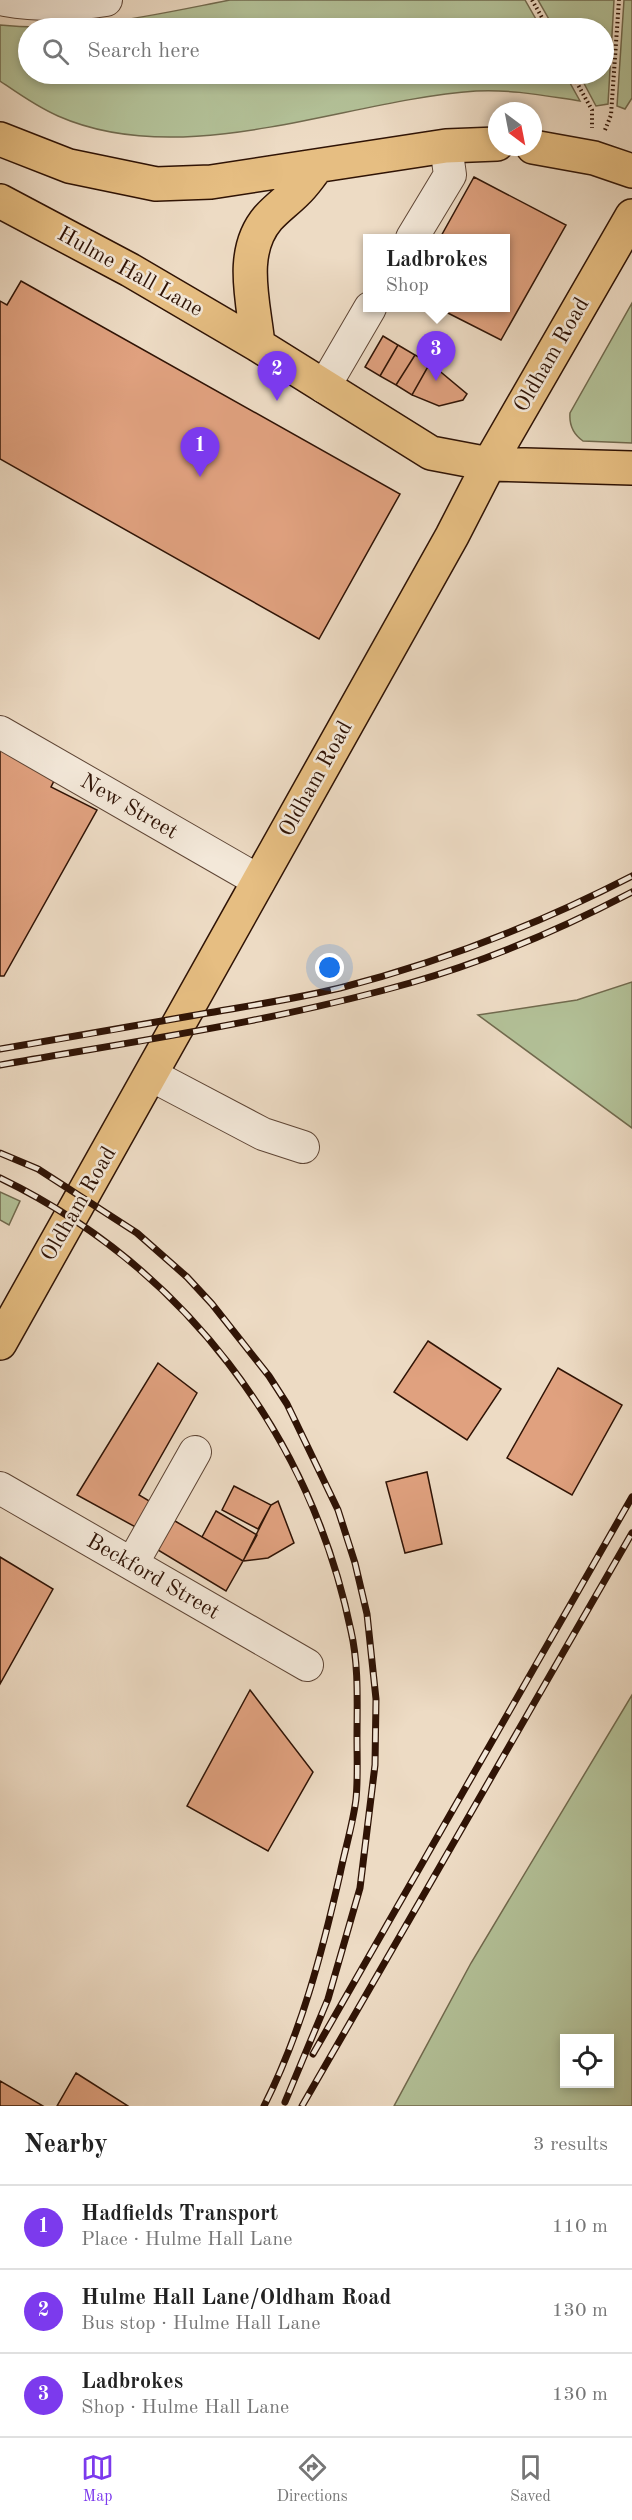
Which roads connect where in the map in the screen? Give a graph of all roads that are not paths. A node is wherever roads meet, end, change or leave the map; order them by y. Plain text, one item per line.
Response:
1 (5, 0) edge
2 (106, 0) edge
3 (0, 139) edge
4 (488, 144) edge
5 (446, 146) junction
6 (542, 149) edge
7 (317, 167) junction
8 (632, 171) edge
9 (0, 201) edge
10 (632, 216) edge
11 (414, 234) edge
12 (368, 312) edge
13 (258, 345) junction
14 (324, 387) junction
15 (489, 465) junction
16 (632, 468) edge
17 (0, 732) edge
18 (259, 881) junction
19 (151, 1075) junction
20 (303, 1147) dead end
21 (0, 1343) edge
22 (195, 1452) dead end
23 (0, 1488) edge
24 (132, 1564) junction
25 (307, 1665) dead end

1 - 2 street
3 - 7 highway
4 - 5 highway
5 - 7 highway
5 - 11 street
6 - 8 highway
7 - 13 highway
9 - 13 highway, Hulme Hall Lane
10 - 15 highway, Oldham Road
12 - 14 street
13 - 14 highway, Hulme Hall Lane
14 - 15 highway, Hulme Hall Lane
15 - 16 highway, Hulme Hall Lane
15 - 18 highway, Oldham Road
17 - 18 street, New Street
18 - 19 highway, Oldham Road
19 - 20 street
19 - 21 highway, Oldham Road
22 - 24 street
23 - 24 street, Beckford Street
24 - 25 street, Beckford Street

